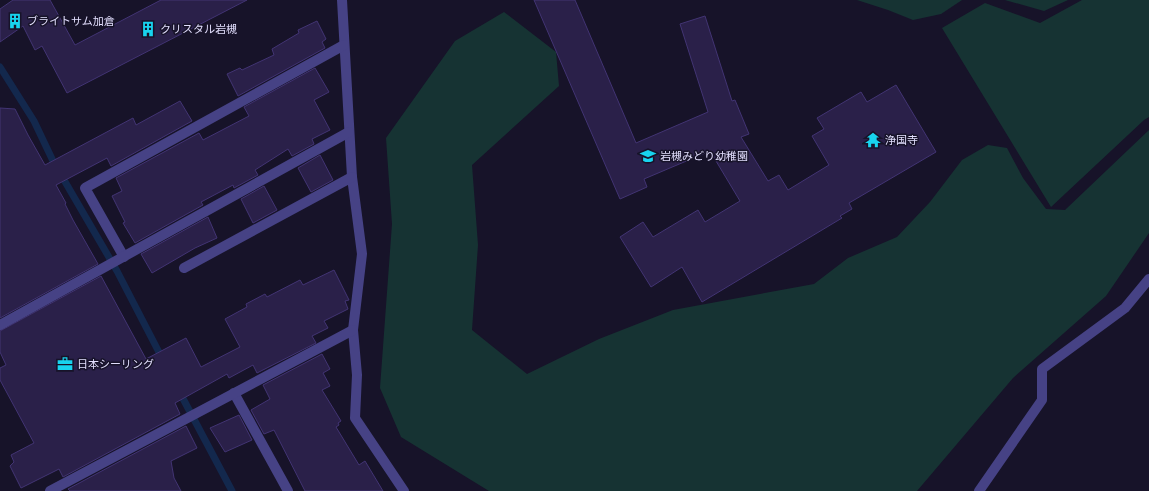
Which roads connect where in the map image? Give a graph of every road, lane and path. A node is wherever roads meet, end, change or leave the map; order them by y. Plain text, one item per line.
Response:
1 (342, 0) edge
2 (344, 46) junction
3 (350, 132) junction
4 (352, 177) junction
5 (124, 256) junction
6 (184, 268) dead end
7 (1149, 279) edge
8 (0, 325) edge
9 (353, 330) junction
10 (234, 393) junction
11 (50, 491) edge
12 (288, 491) edge
13 (404, 491) edge
14 (979, 491) edge

1 - 2 street
2 - 3 street
2 - 5 street
3 - 4 street
3 - 5 street
4 - 6 street
4 - 9 street
5 - 8 street
7 - 14 street
9 - 10 street
9 - 13 street
10 - 11 street
10 - 12 street

